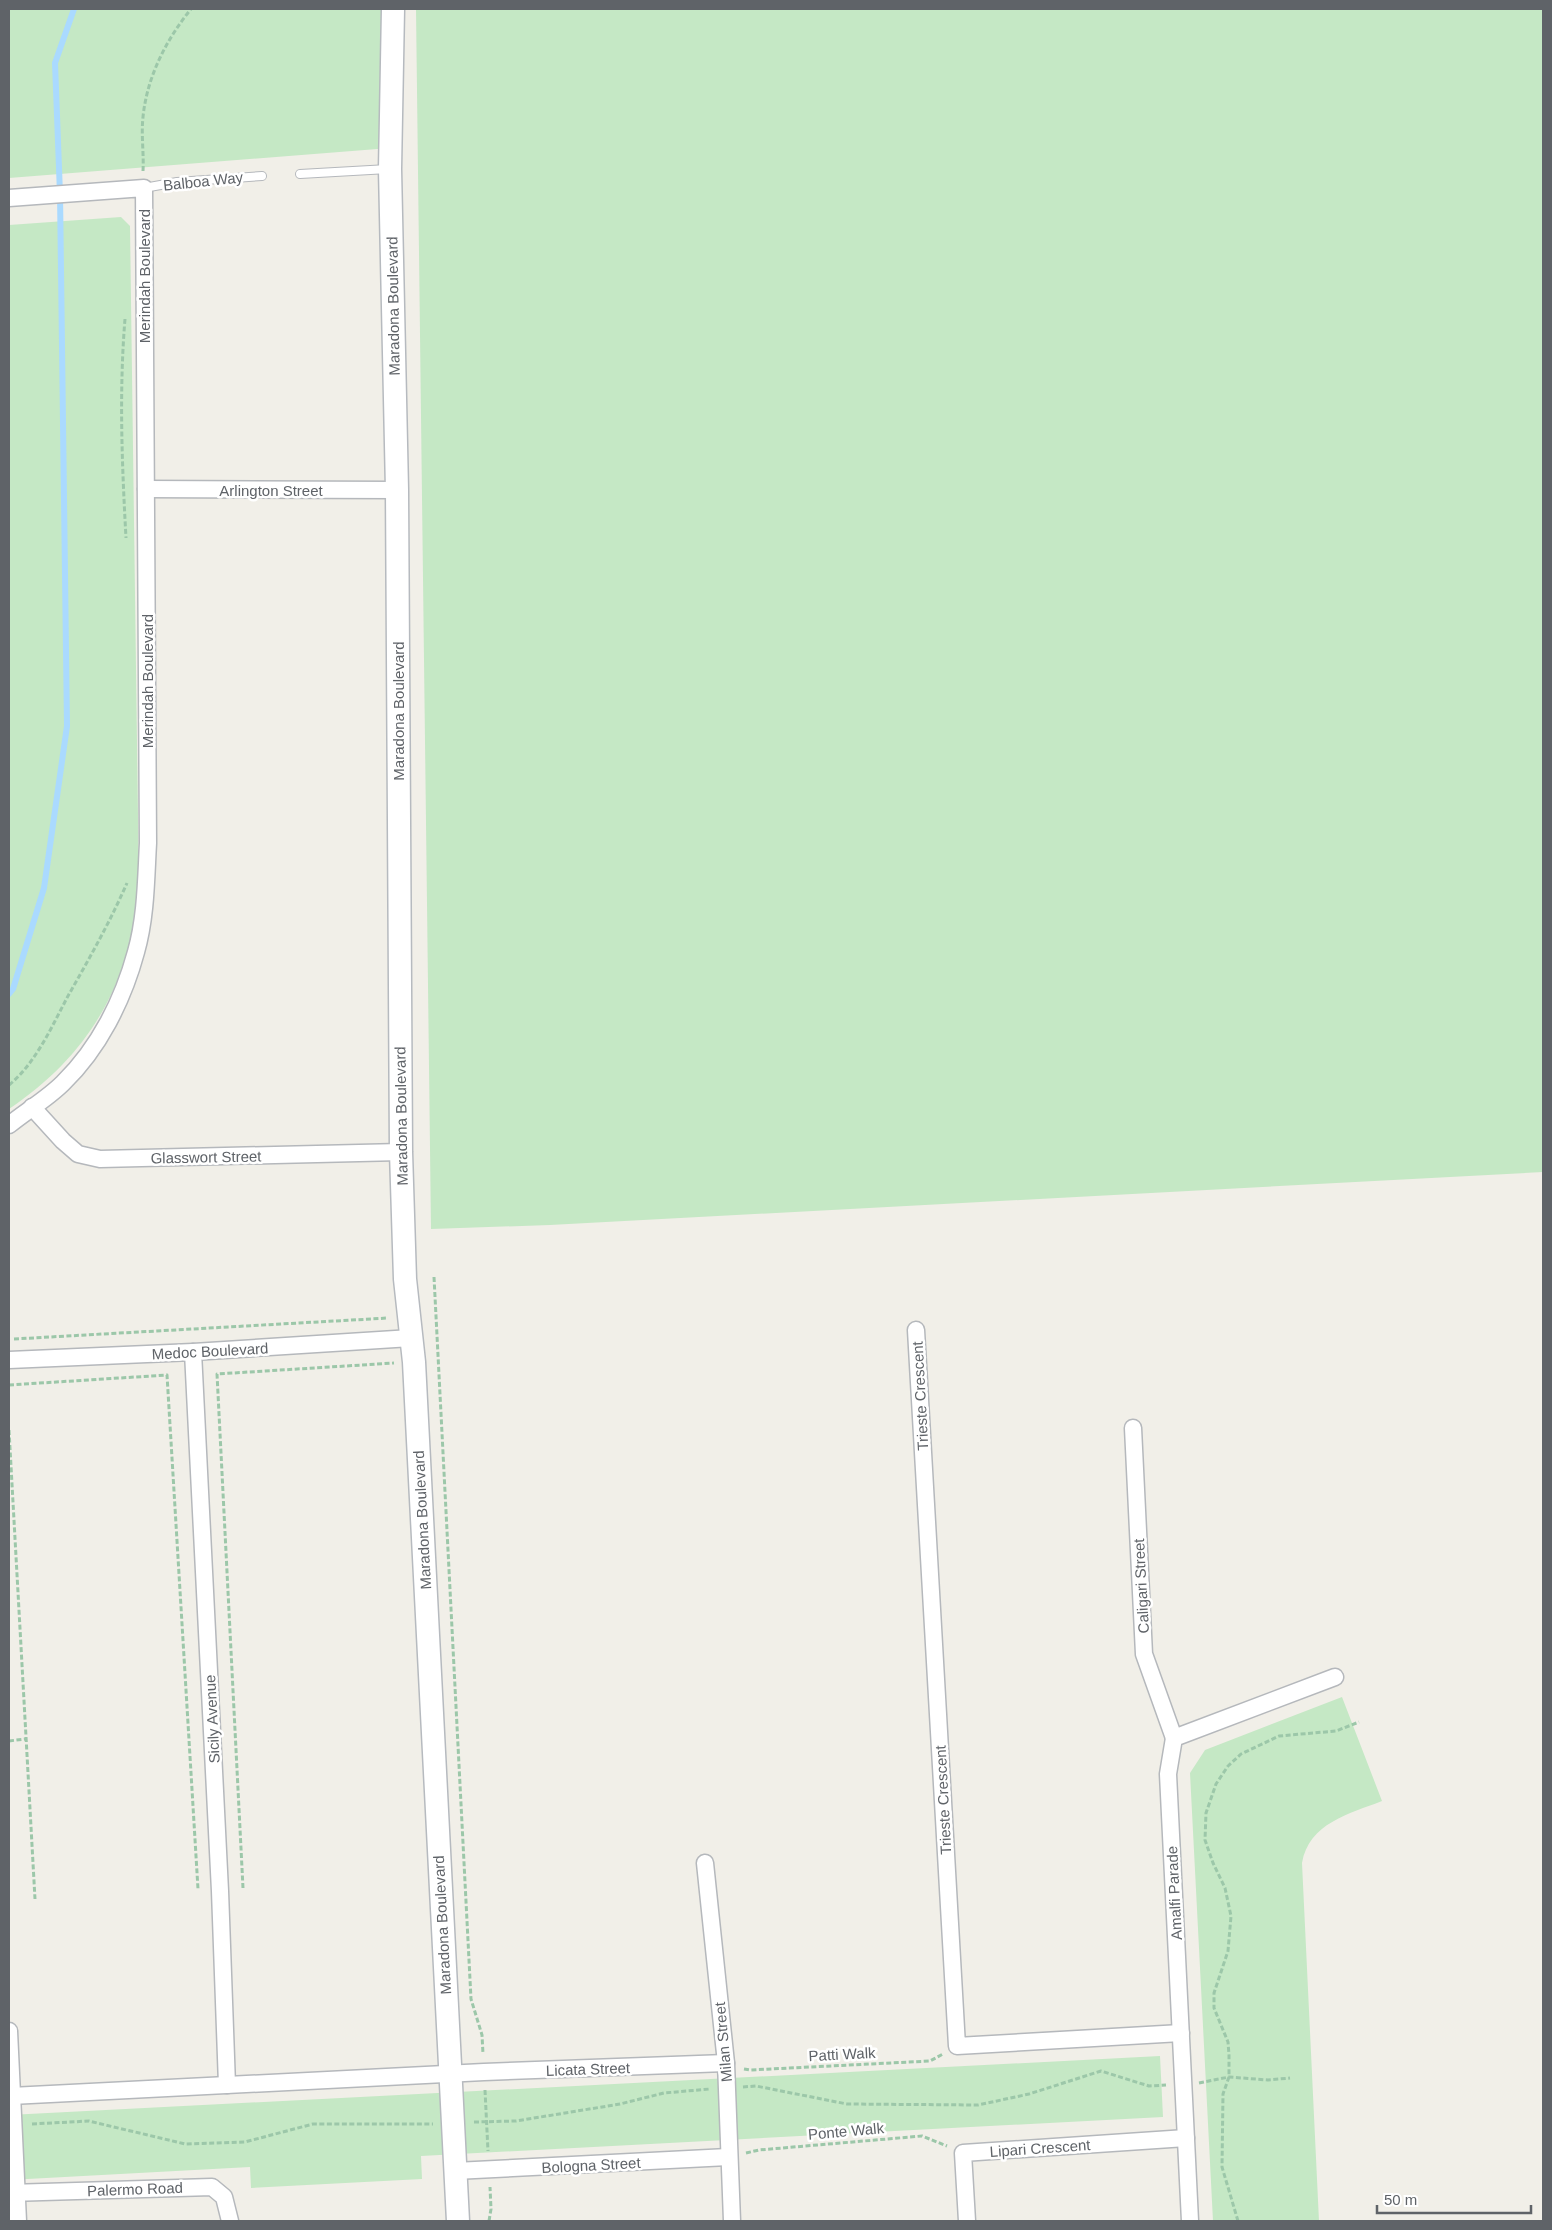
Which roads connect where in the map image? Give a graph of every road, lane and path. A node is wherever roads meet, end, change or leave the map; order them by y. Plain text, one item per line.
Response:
1 (191, 9) edge
2 (393, 9) edge
3 (390, 169) junction
4 (300, 174) dead end
5 (262, 176) dead end
6 (140, 188) junction
7 (9, 198) edge
8 (125, 312) dead end
9 (146, 489) junction
10 (397, 490) junction
11 (126, 539) dead end
12 (128, 880) dead end
13 (9, 1085) edge
14 (32, 1107) junction
15 (9, 1125) edge
16 (401, 1152) junction
17 (434, 1276) dead end
18 (410, 1328) junction
19 (916, 1330) dead end
20 (14, 1339) dead end
21 (193, 1352) junction
22 (9, 1360) edge
23 (414, 1362) junction
24 (9, 1385) edge
25 (1133, 1428) dead end
26 (9, 1430) edge
27 (1335, 1677) dead end
28 (1359, 1722) dead end
29 (1174, 1738) junction
30 (24, 1739) junction
31 (9, 1741) edge
32 (705, 1864) dead end
33 (243, 1888) dead end
34 (198, 1889) dead end
35 (35, 1899) dead end
36 (9, 2031) edge
37 (1181, 2033) junction
38 (957, 2046) junction
39 (726, 2063) junction
40 (484, 2072) junction
41 (450, 2074) junction
42 (1229, 2077) junction
43 (1290, 2078) dead end
44 (227, 2085) junction
45 (1183, 2085) junction
46 (726, 2088) junction
47 (11, 2096) junction
48 (487, 2121) junction
49 (453, 2122) junction
50 (12, 2125) junction
51 (1186, 2138) junction
52 (963, 2153) junction
53 (728, 2157) junction
54 (489, 2170) junction
55 (455, 2172) junction
56 (12, 2193) edge
57 (18, 2221) edge
58 (230, 2221) edge
59 (458, 2221) edge
60 (489, 2221) edge
61 (732, 2221) edge
62 (967, 2221) edge
63 (1190, 2221) edge
64 (1238, 2221) edge

1 - 6 path
2 - 3 street, Maradona Boulevard
3 - 4 lane
3 - 10 street, Maradona Boulevard
5 - 6 lane, Balboa Way
6 - 7 street
6 - 9 street, Merindah Boulevard
8 - 11 path
9 - 10 street, Arlington Street
9 - 14 street, Merindah Boulevard
10 - 16 street, Maradona Boulevard
12 - 13 path
14 - 15 street, Merindah Boulevard
14 - 16 street, Glasswort Street
16 - 18 street, Maradona Boulevard
17 - 40 path
18 - 20 path
18 - 21 street, Medoc Boulevard
18 - 23 street, Maradona Boulevard
19 - 38 street, Trieste Crescent
21 - 22 street, Medoc Boulevard
21 - 44 street, Sicily Avenue
23 - 33 path
23 - 41 street, Maradona Boulevard
24 - 34 path
25 - 29 street, Caligari Street
26 - 30 path
27 - 29 street
28 - 42 path
29 - 37 street, Amalfi Parade
30 - 31 path
30 - 35 path
32 - 39 street, Milan Street
36 - 47 street
37 - 38 street
37 - 45 street, Amalfi Parade
38 - 39 path, Patti Walk
39 - 40 street, Licata Street
39 - 46 street, Milan Street
40 - 41 street, Licata Street
40 - 48 path
41 - 44 street, Licata Street
41 - 49 street, Maradona Boulevard
42 - 43 path
42 - 45 path
42 - 64 path
44 - 47 street, Licata Street
45 - 46 path
45 - 51 street, Amalfi Parade
46 - 48 path
46 - 53 street, Milan Street
47 - 50 street
48 - 49 path
48 - 54 path
49 - 50 path
49 - 55 street, Maradona Boulevard
50 - 56 street
51 - 52 street, Lipari Crescent
51 - 63 street, Amalfi Parade
52 - 53 path, Ponte Walk
52 - 62 street
53 - 54 street, Bologna Street
53 - 61 street, Milan Street
54 - 55 street, Bologna Street
54 - 60 path
55 - 59 street, Maradona Boulevard
56 - 57 street
56 - 58 street, Palermo Road

